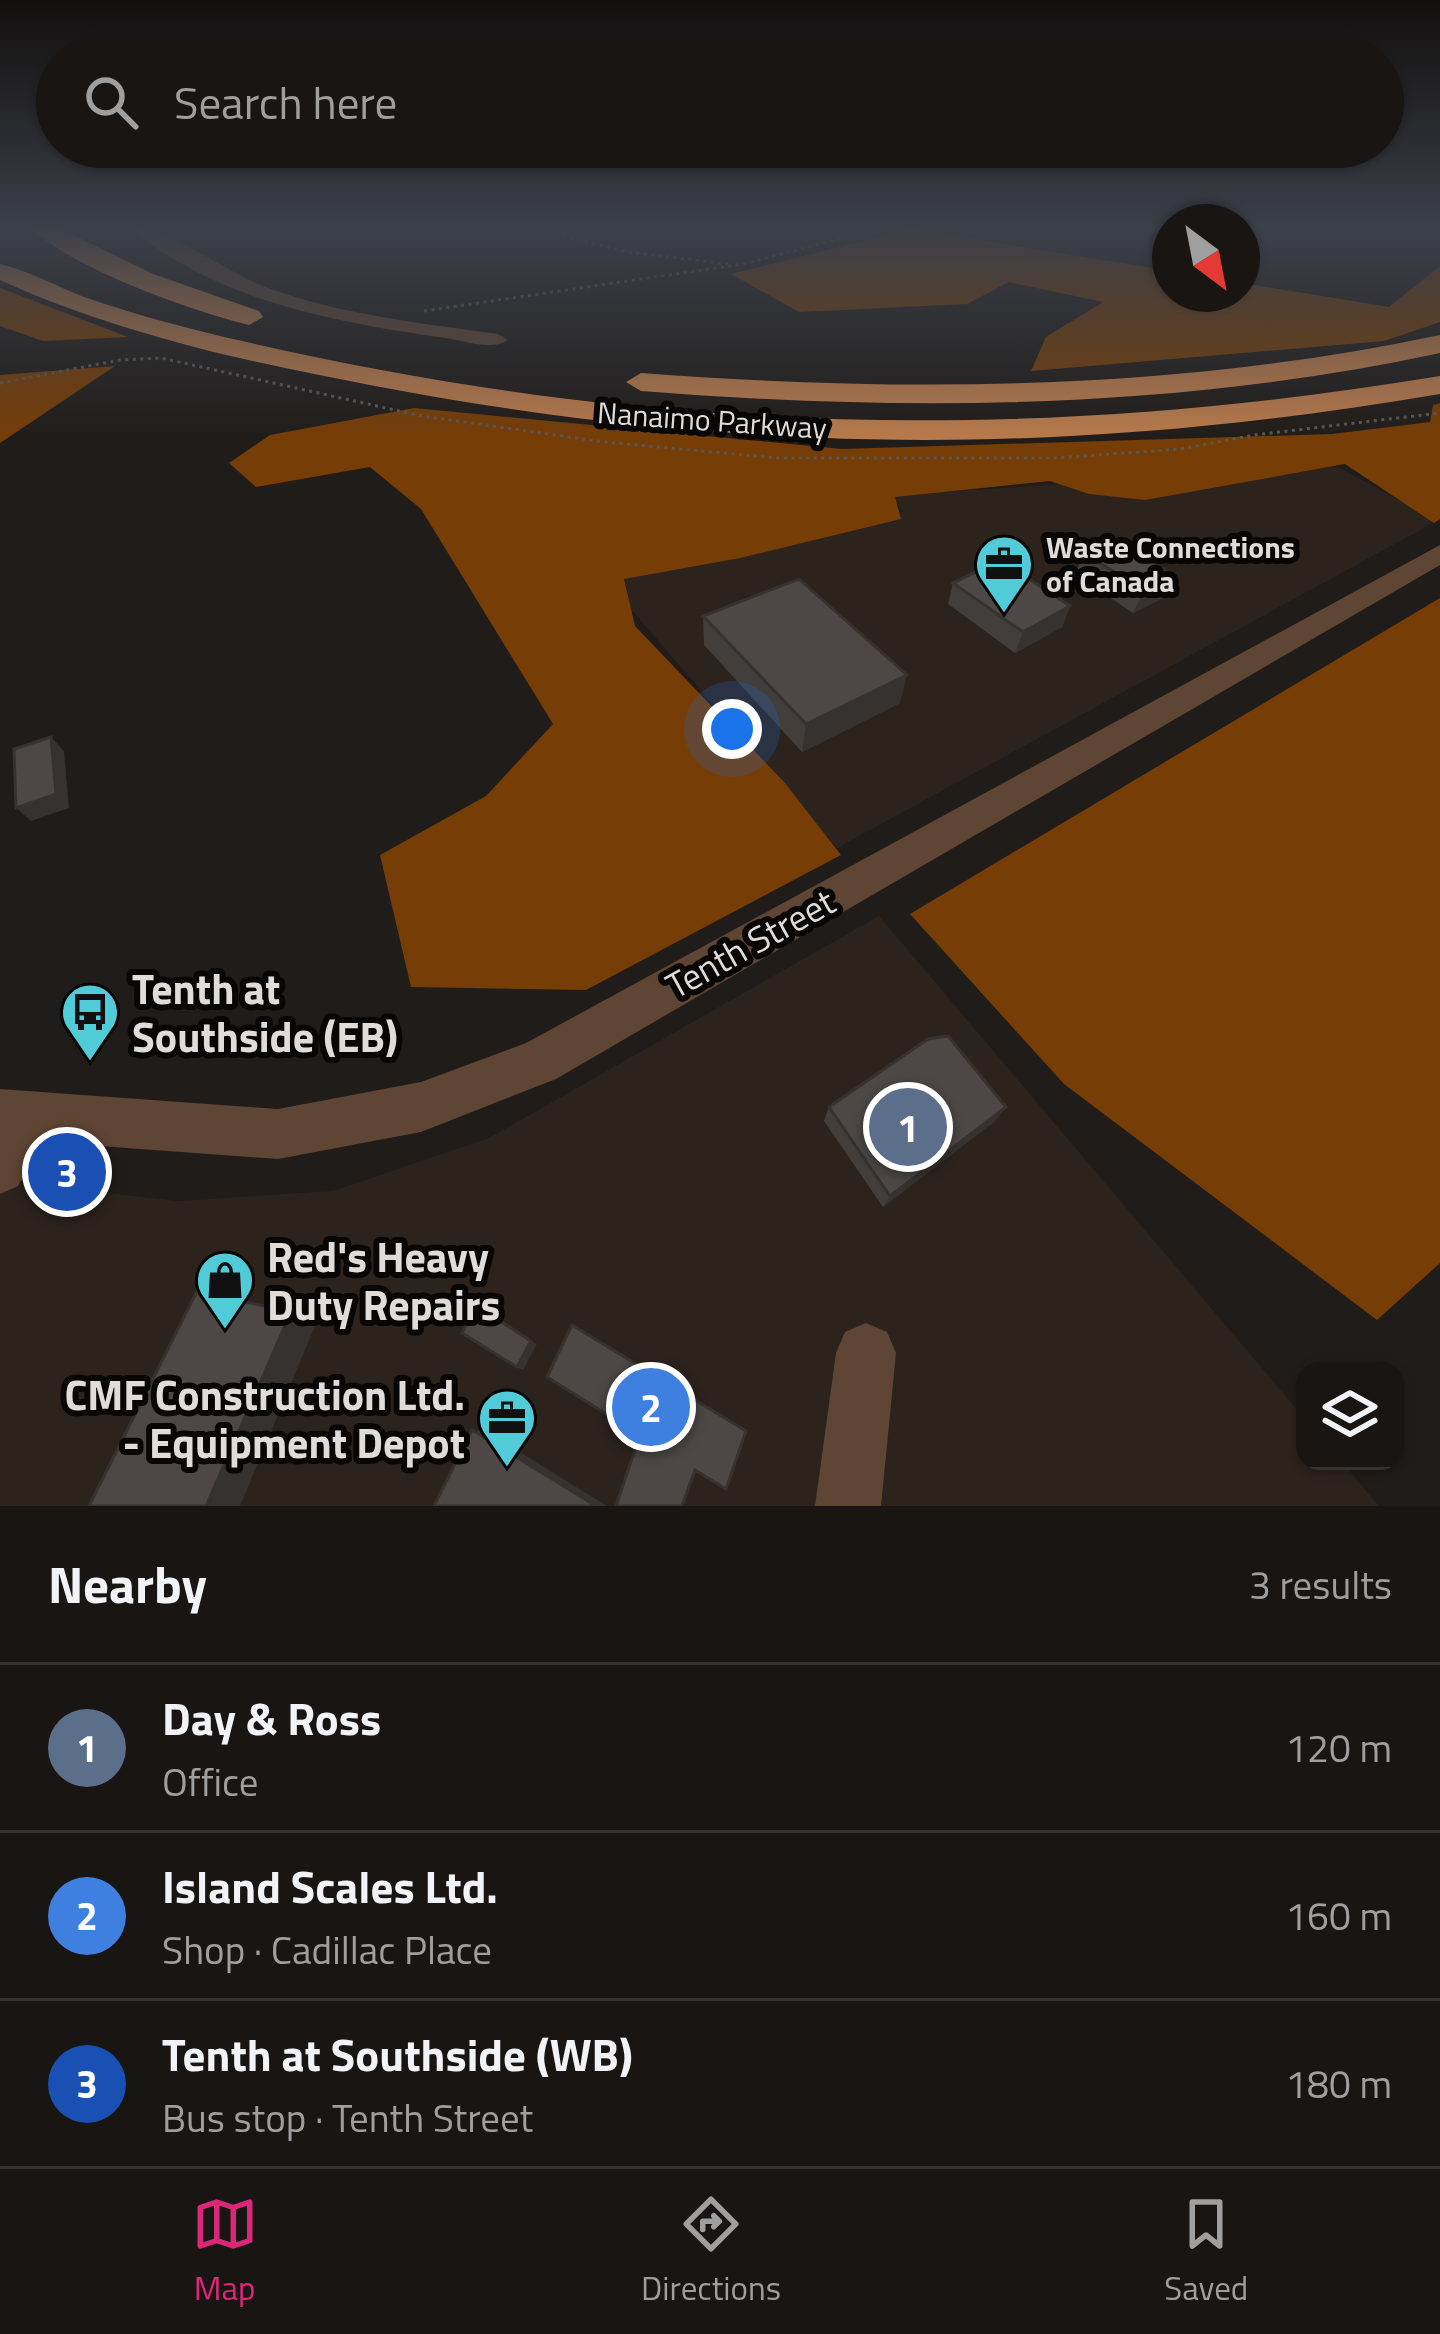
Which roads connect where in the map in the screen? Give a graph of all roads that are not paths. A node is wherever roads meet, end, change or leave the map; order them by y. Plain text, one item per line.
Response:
1 (79, 299) edge
2 (189, 299) edge
3 (289, 299) edge
4 (498, 340) dead end
5 (1440, 344) edge
6 (514, 367) dead end
7 (602, 378) dead end
8 (1440, 385) edge
9 (1440, 553) edge
10 (15, 1116) edge
11 (0, 1168) edge
12 (866, 1353) dead end
13 (848, 1506) edge

1 - 8 highway, Nanaimo Parkway
2 - 6 highway
3 - 4 street
5 - 7 highway, Nanaimo Parkway
9 - 10 street, Tenth Street
10 - 11 street
12 - 13 street

